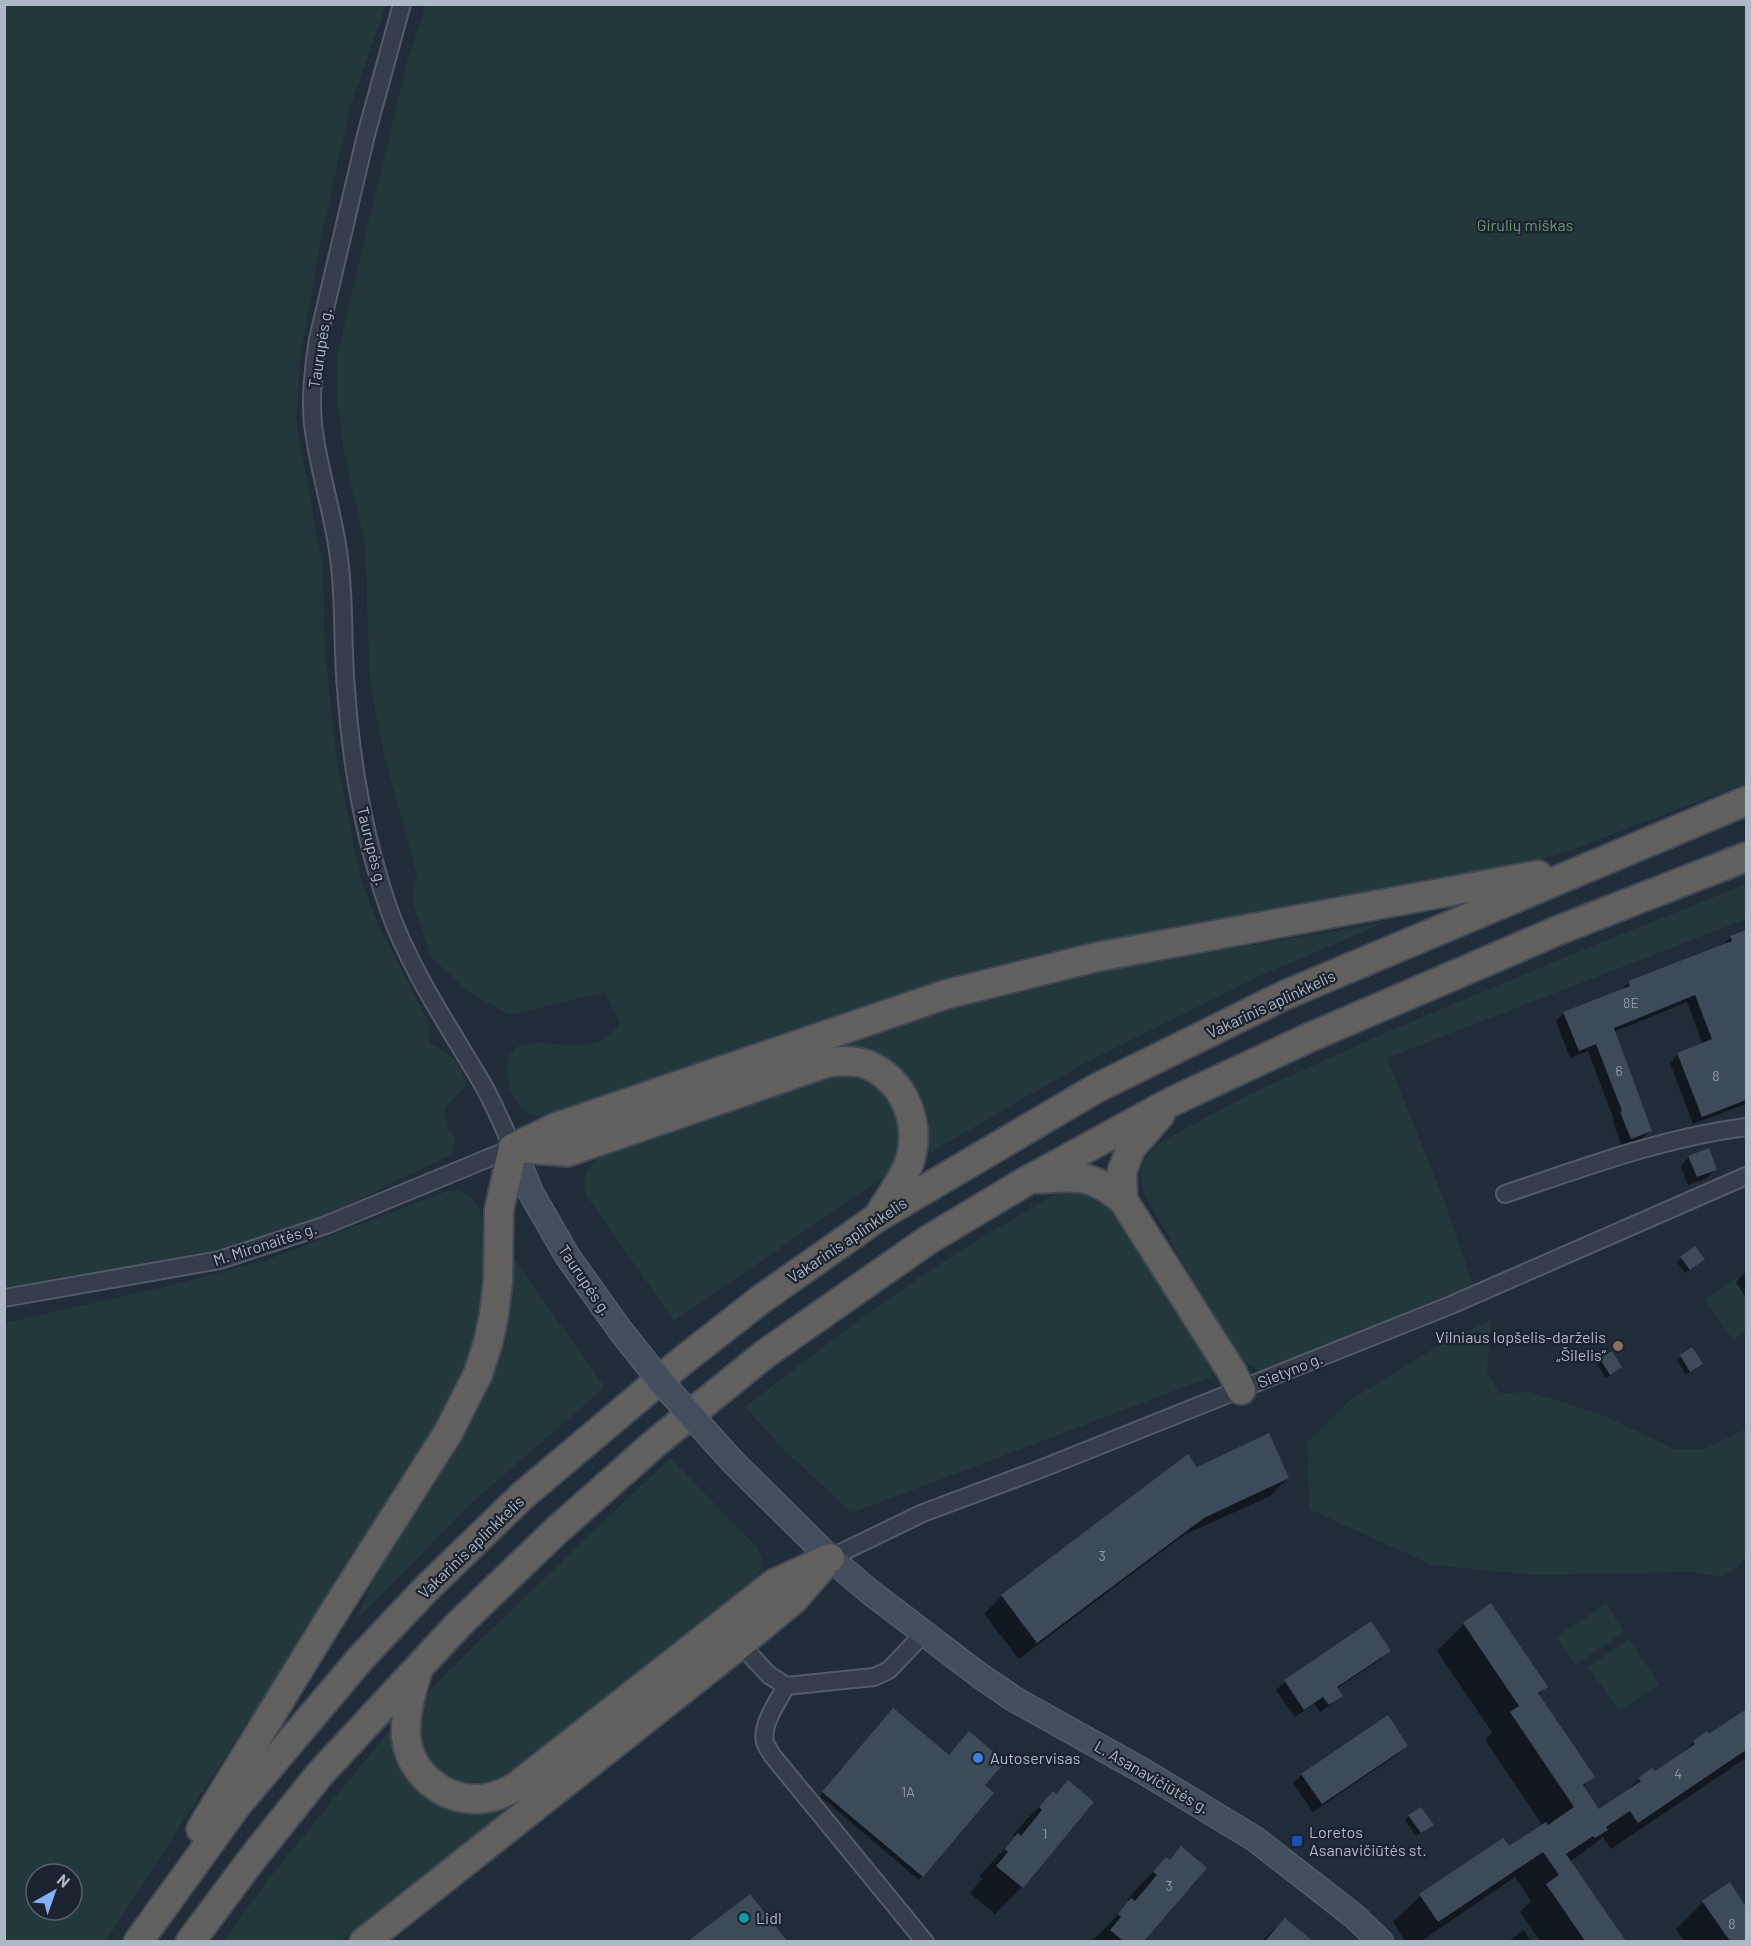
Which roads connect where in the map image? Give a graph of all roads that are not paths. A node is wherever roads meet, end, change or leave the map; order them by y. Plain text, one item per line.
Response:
1 (402, 4) edge
2 (1746, 801) edge
3 (1746, 857) edge
4 (1591, 866) junction
5 (1171, 1102) junction
6 (1746, 1127) edge
7 (513, 1148) junction
8 (1746, 1176) edge
9 (1030, 1179) junction
10 (1505, 1194) dead end
11 (1123, 1200) junction
12 (878, 1217) junction
13 (4, 1298) edge
14 (1241, 1390) junction
15 (830, 1558) junction
16 (924, 1633) junction
17 (740, 1644) junction
18 (419, 1668) junction
19 (786, 1686) junction
20 (162, 1908) junction
21 (138, 1941) edge
22 (190, 1941) edge
23 (364, 1941) edge
24 (925, 1941) edge
25 (1381, 1941) edge

1 - 7 street, Taurupės g.
2 - 4 highway, Vakarinis aplinkkelis
3 - 5 highway
4 - 7 highway
4 - 12 highway, Vakarinis aplinkkelis
5 - 9 highway
5 - 11 highway
6 - 10 street
7 - 12 highway
7 - 13 street, M. Mironaitės g.
7 - 15 main road, Taurupės g., bridge
7 - 20 highway
8 - 14 street, Sietyno g.
9 - 11 highway
9 - 18 highway
11 - 14 highway
12 - 20 highway, Vakarinis aplinkkelis
14 - 15 street, Sietyno g.
15 - 16 main road, L. Asanavičiūtės g.
15 - 17 highway
15 - 18 highway
16 - 19 street
16 - 25 main road, L. Asanavičiūtės g.
17 - 19 street
17 - 23 highway
18 - 22 highway
19 - 24 street
20 - 21 highway, Vakarinis aplinkkelis

